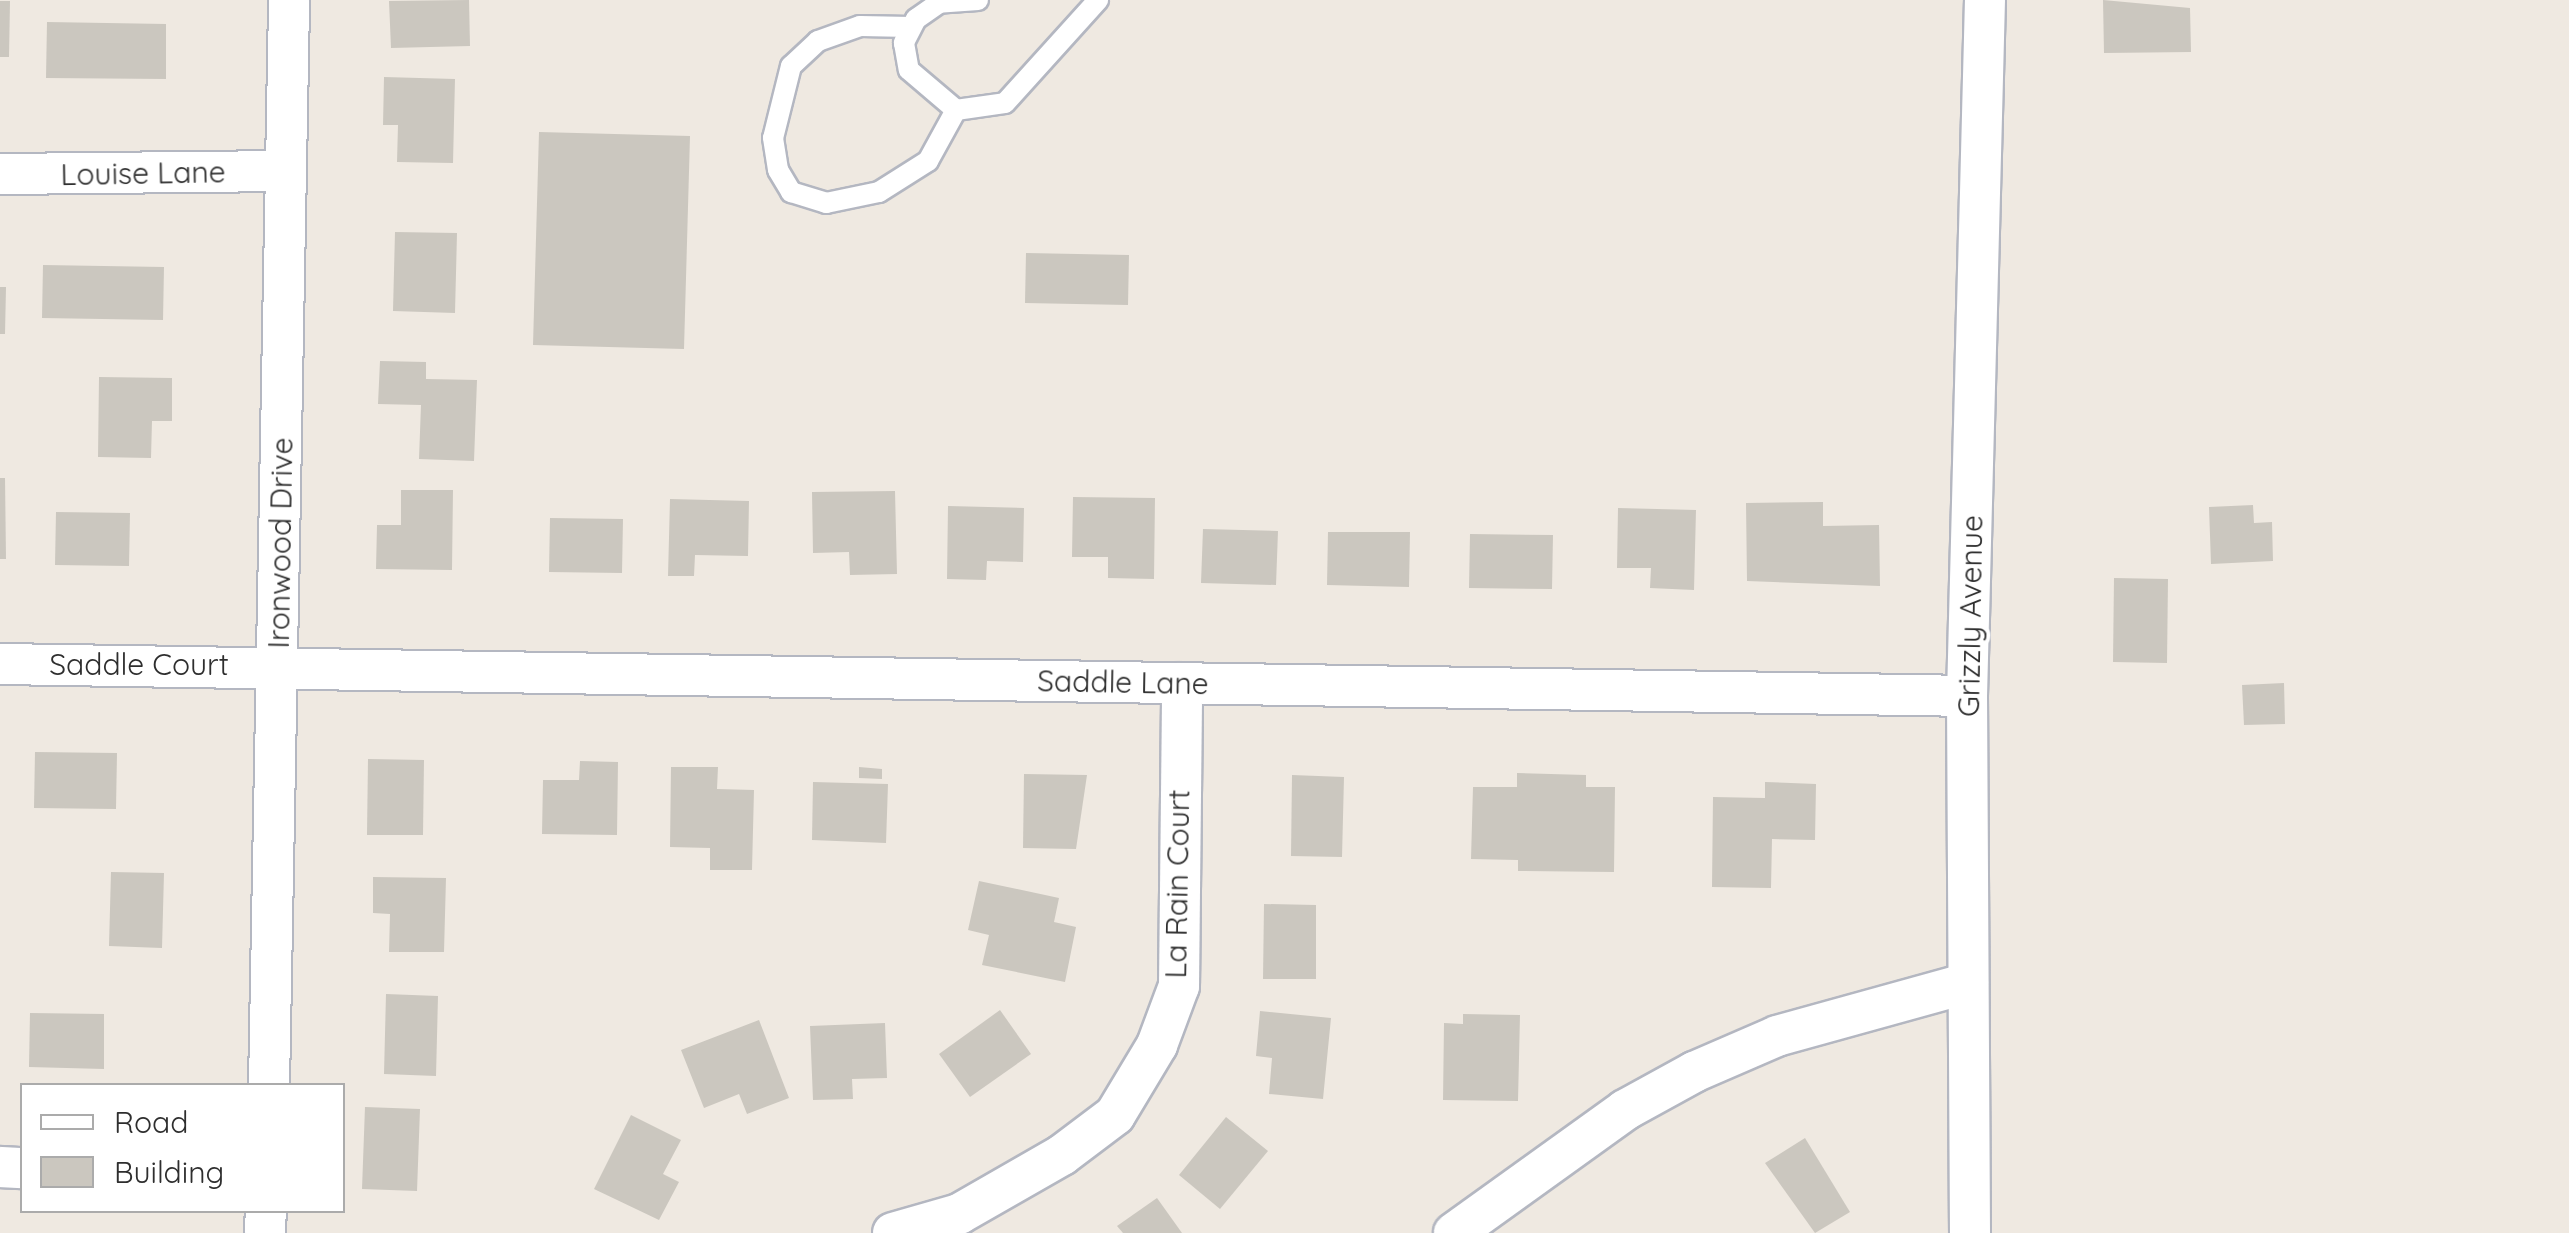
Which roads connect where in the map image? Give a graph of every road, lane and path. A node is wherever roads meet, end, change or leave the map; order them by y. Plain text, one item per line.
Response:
1 (289, 0) edge
2 (978, 0) edge
3 (1098, 0) edge
4 (1985, 0) edge
5 (911, 27) junction
6 (956, 110) junction
7 (285, 171) junction
8 (0, 174) edge
9 (0, 664) edge
10 (278, 664) junction
11 (1182, 684) junction
12 (1967, 696) junction
13 (1968, 983) junction
14 (269, 1083) edge
15 (892, 1233) edge
16 (1454, 1233) edge
17 (1970, 1233) edge

1 - 7 street, Ironwood Drive
2 - 5 lane
3 - 6 lane
4 - 12 street, Grizzly Avenue
5 - 6 lane
5 - 6 lane
7 - 8 street, Louise Lane
7 - 10 street, Ironwood Drive
9 - 10 street, Saddle Court
10 - 11 street, Saddle Lane
10 - 14 street, Ironwood Drive
11 - 12 street, Saddle Lane
11 - 15 street, La Rain Court
12 - 13 street, Grizzly Avenue
13 - 16 street
13 - 17 street, Grizzly Avenue

